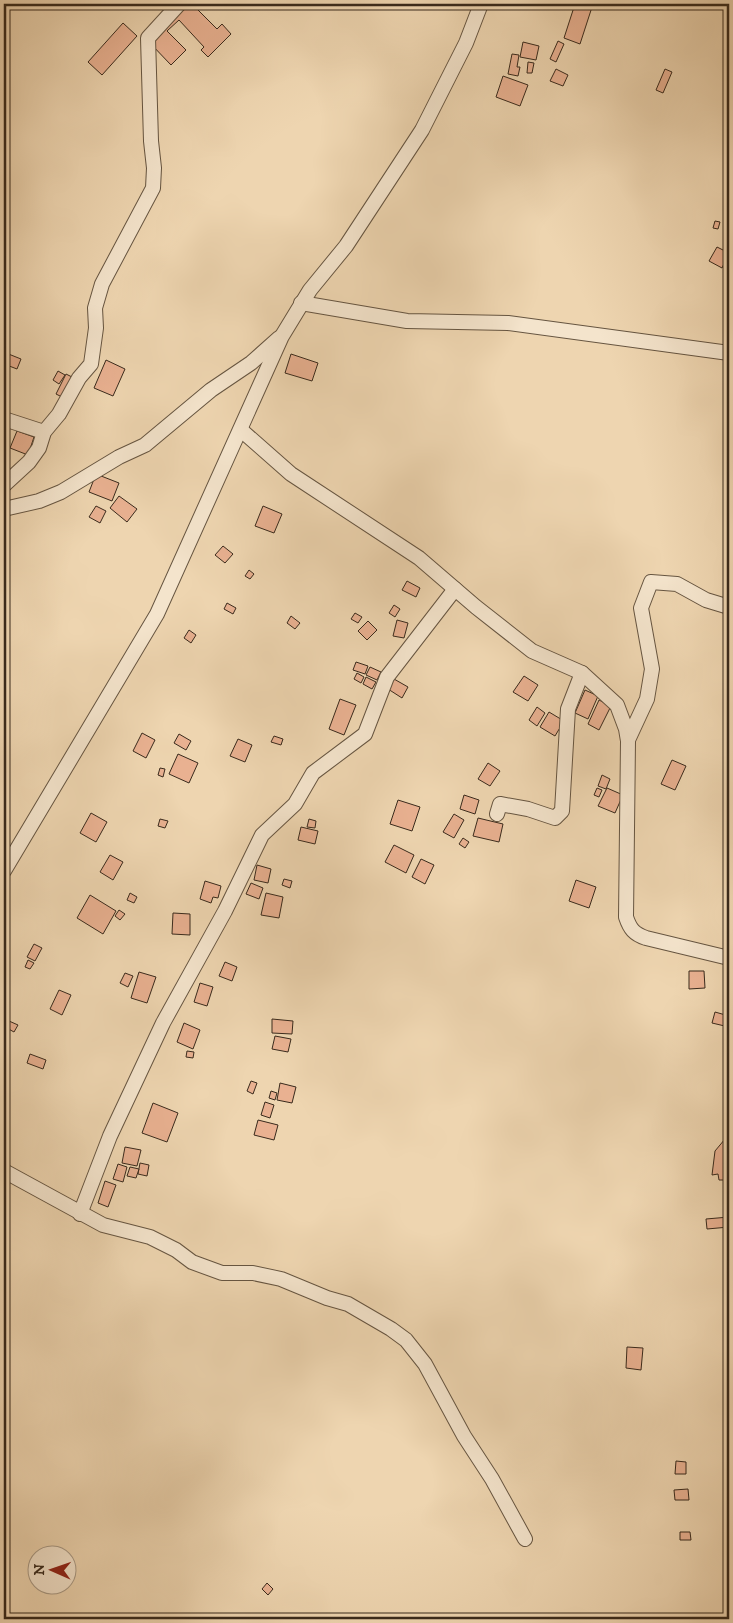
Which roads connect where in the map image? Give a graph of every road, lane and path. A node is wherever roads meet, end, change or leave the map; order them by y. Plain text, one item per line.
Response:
1 (179, 4) edge
2 (481, 4) edge
3 (301, 303) junction
4 (282, 336) junction
5 (729, 353) edge
6 (4, 419) edge
7 (241, 430) junction
8 (44, 432) junction
9 (4, 485) edge
10 (4, 509) edge
11 (456, 589) junction
12 (729, 607) edge
13 (582, 673) junction
14 (628, 741) junction
15 (497, 814) dead end
16 (4, 871) edge
17 (729, 958) edge
18 (4, 1171) edge
19 (80, 1214) junction
20 (525, 1539) dead end

1 - 8 street
2 - 3 street
3 - 4 street
3 - 5 street
4 - 7 street
4 - 10 street
6 - 8 street
7 - 11 street
7 - 16 street
8 - 9 street
11 - 13 street
11 - 19 street
12 - 14 street
13 - 14 street
13 - 15 street
14 - 17 street
18 - 19 street
19 - 20 street

